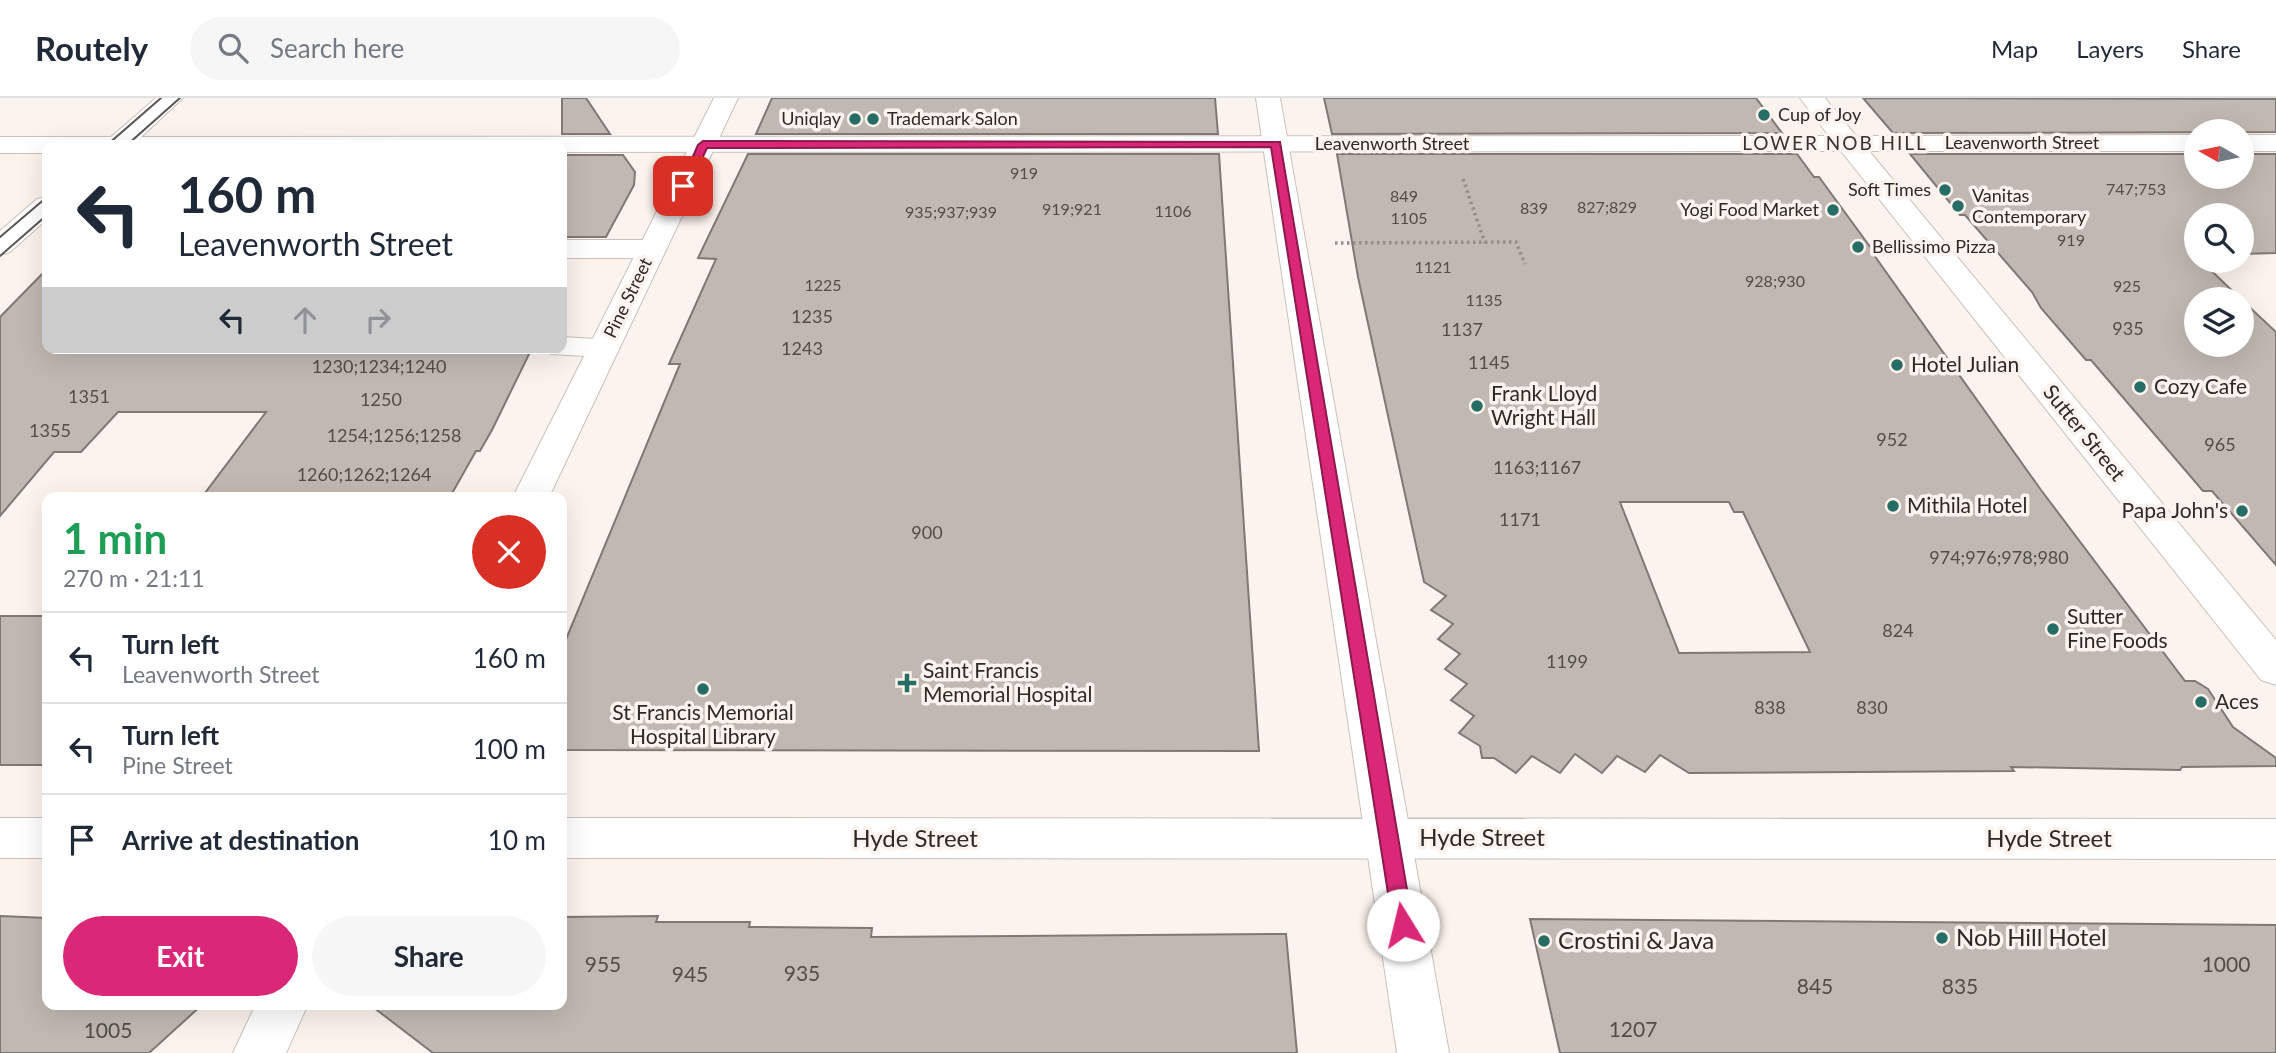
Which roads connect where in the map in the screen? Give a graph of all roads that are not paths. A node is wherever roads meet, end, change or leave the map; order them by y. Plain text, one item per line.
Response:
1 (171, 98) edge
2 (726, 98) edge
3 (1269, 98) edge
4 (1812, 98) edge
5 (123, 140) edge
6 (2184, 143) edge
7 (2254, 143) edge
8 (2276, 143) edge
9 (1276, 144) junction
10 (1849, 144) junction
11 (0, 145) edge
12 (42, 145) edge
13 (567, 145) edge
14 (703, 145) junction
15 (42, 209) edge
16 (42, 237) edge
17 (6, 241) edge
18 (567, 249) edge
19 (652, 249) junction
20 (567, 347) edge
21 (604, 347) junction
22 (533, 492) edge
23 (2276, 669) edge
24 (0, 838) edge
25 (42, 838) edge
26 (567, 838) edge
27 (1389, 839) junction
28 (2276, 839) edge
29 (280, 1010) edge
30 (259, 1053) edge
31 (1423, 1053) edge

1 - 5 street
2 - 14 street, Pine Street
3 - 9 street
4 - 10 street, Sutter Street
6 - 10 street, Leavenworth Street
7 - 8 street
9 - 10 street, Leavenworth Street
9 - 14 street, Leavenworth Street
9 - 27 street
10 - 23 street, Sutter Street
11 - 12 street, Leavenworth Street
13 - 14 street, Leavenworth Street
14 - 19 street, Pine Street
15 - 17 street
16 - 17 street
18 - 19 street
19 - 21 street, Pine Street
20 - 21 street
21 - 22 street, Pine Street
24 - 25 street
26 - 27 street, Hyde Street
27 - 28 street, Hyde Street
27 - 31 street
29 - 30 street

